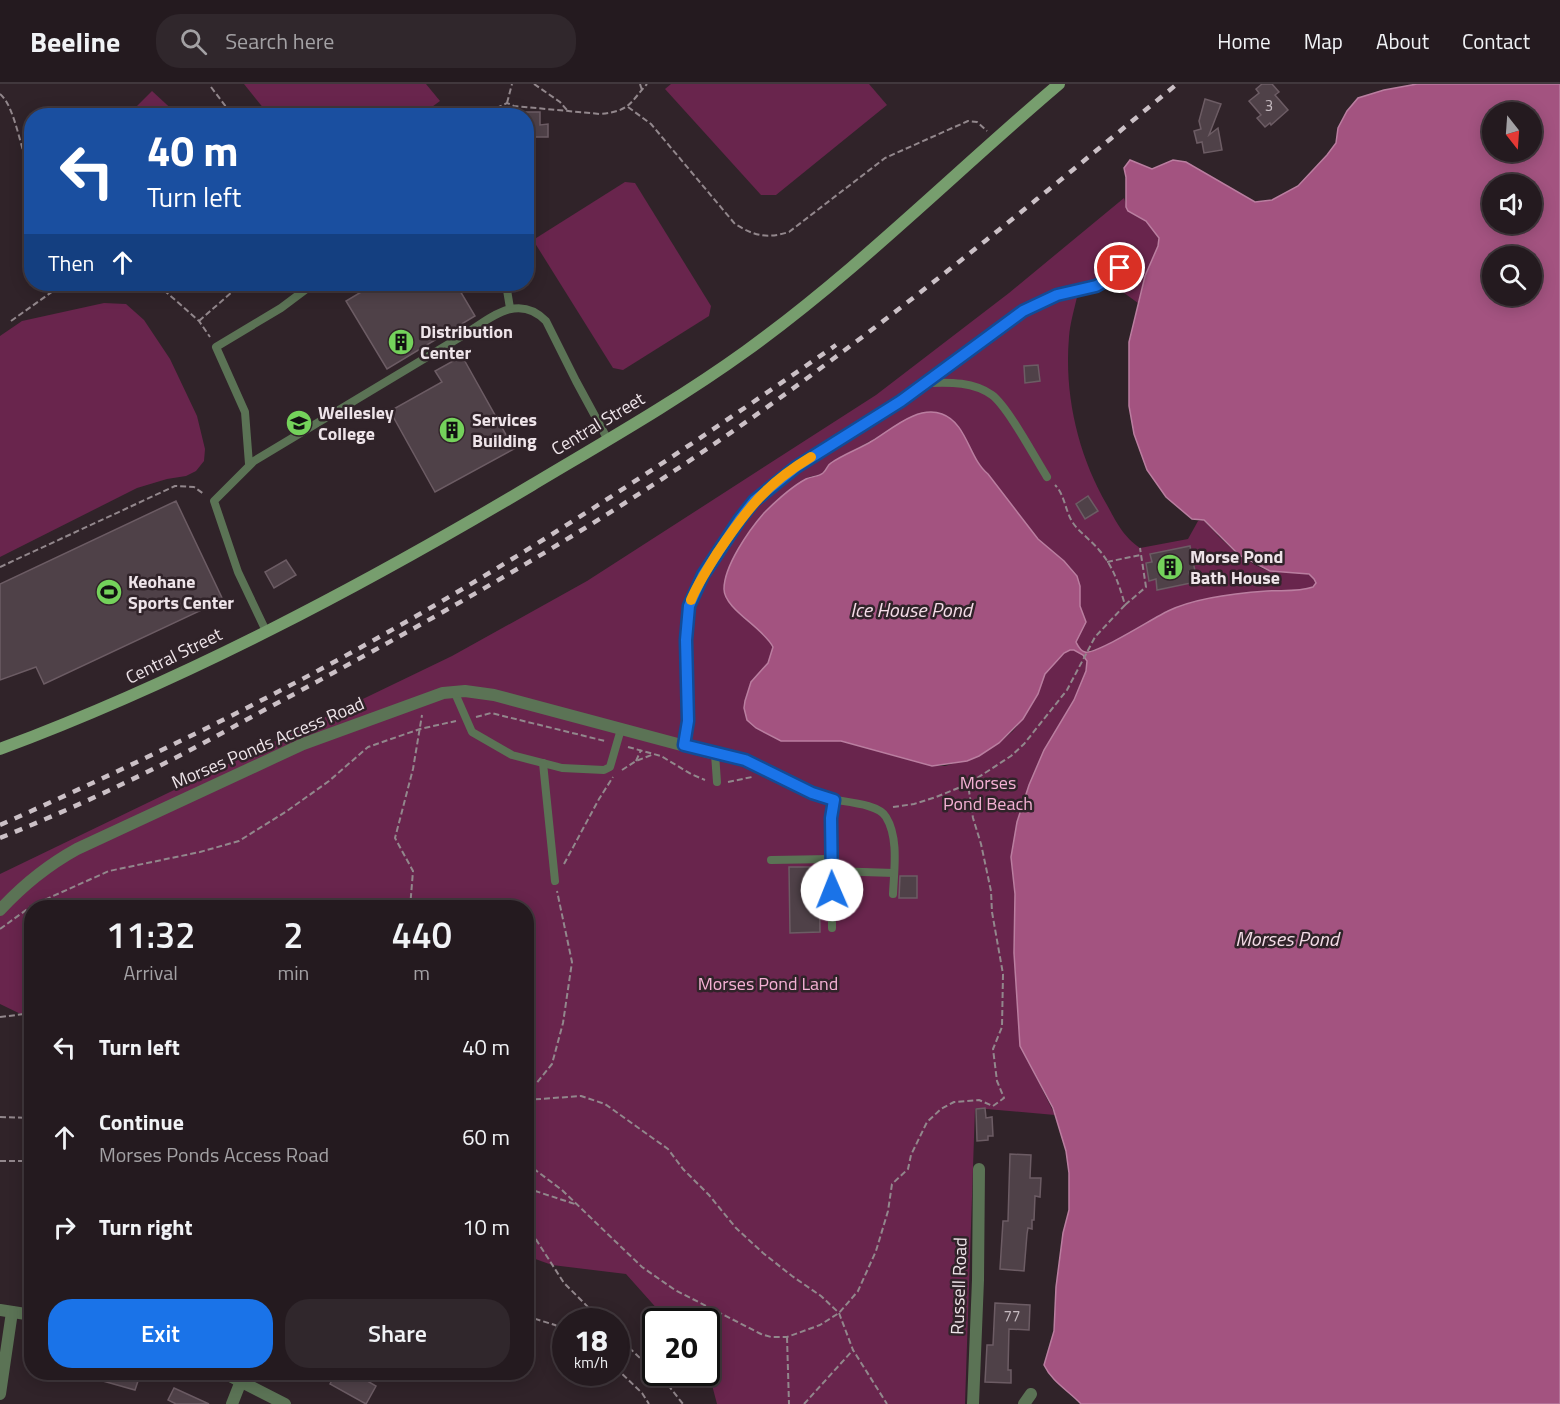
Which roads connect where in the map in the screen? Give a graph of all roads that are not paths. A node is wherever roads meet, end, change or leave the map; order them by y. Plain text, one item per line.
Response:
1 (1059, 84) edge
2 (1131, 249) dead end
3 (304, 291) edge
4 (507, 291) edge
5 (510, 308) junction
6 (927, 383) junction
7 (608, 440) junction
8 (249, 464) junction
9 (1047, 477) road end
10 (266, 631) junction
11 (454, 691) junction
12 (621, 729) junction
13 (684, 745) junction
14 (0, 749) edge
15 (715, 754) junction
16 (543, 763) junction
17 (717, 783) road end
18 (834, 800) junction
19 (831, 859) junction
20 (771, 860) dead end
21 (832, 871) junction
22 (894, 873) junction
23 (555, 881) road end
24 (893, 894) dead end
25 (0, 910) edge
26 (832, 928) dead end
27 (979, 1169) dead end
28 (6, 1311) edge
29 (24, 1314) edge
30 (241, 1381) joint
31 (0, 1394) edge
32 (231, 1404) edge
33 (285, 1404) edge
34 (972, 1404) edge

1 - 7 main road, Central Street
2 - 6 lane
3 - 8 lane
4 - 5 lane
5 - 7 lane
5 - 8 lane
6 - 9 lane
6 - 13 lane
7 - 10 main road, Central Street
8 - 10 lane
10 - 14 main road, Central Street
11 - 12 street, Morses Ponds Access Road
11 - 16 lane
11 - 25 street, Morses Ponds Access Road
12 - 13 street, Morses Ponds Access Road
12 - 16 lane
13 - 15 street, Morses Ponds Access Road
15 - 17 lane
15 - 18 lane
16 - 23 lane
18 - 19 lane
18 - 22 lane
19 - 20 lane
19 - 21 lane
21 - 22 lane
21 - 26 lane
22 - 24 lane
27 - 34 street, Russell Road
28 - 29 street
28 - 31 street
30 - 32 street
30 - 33 street

